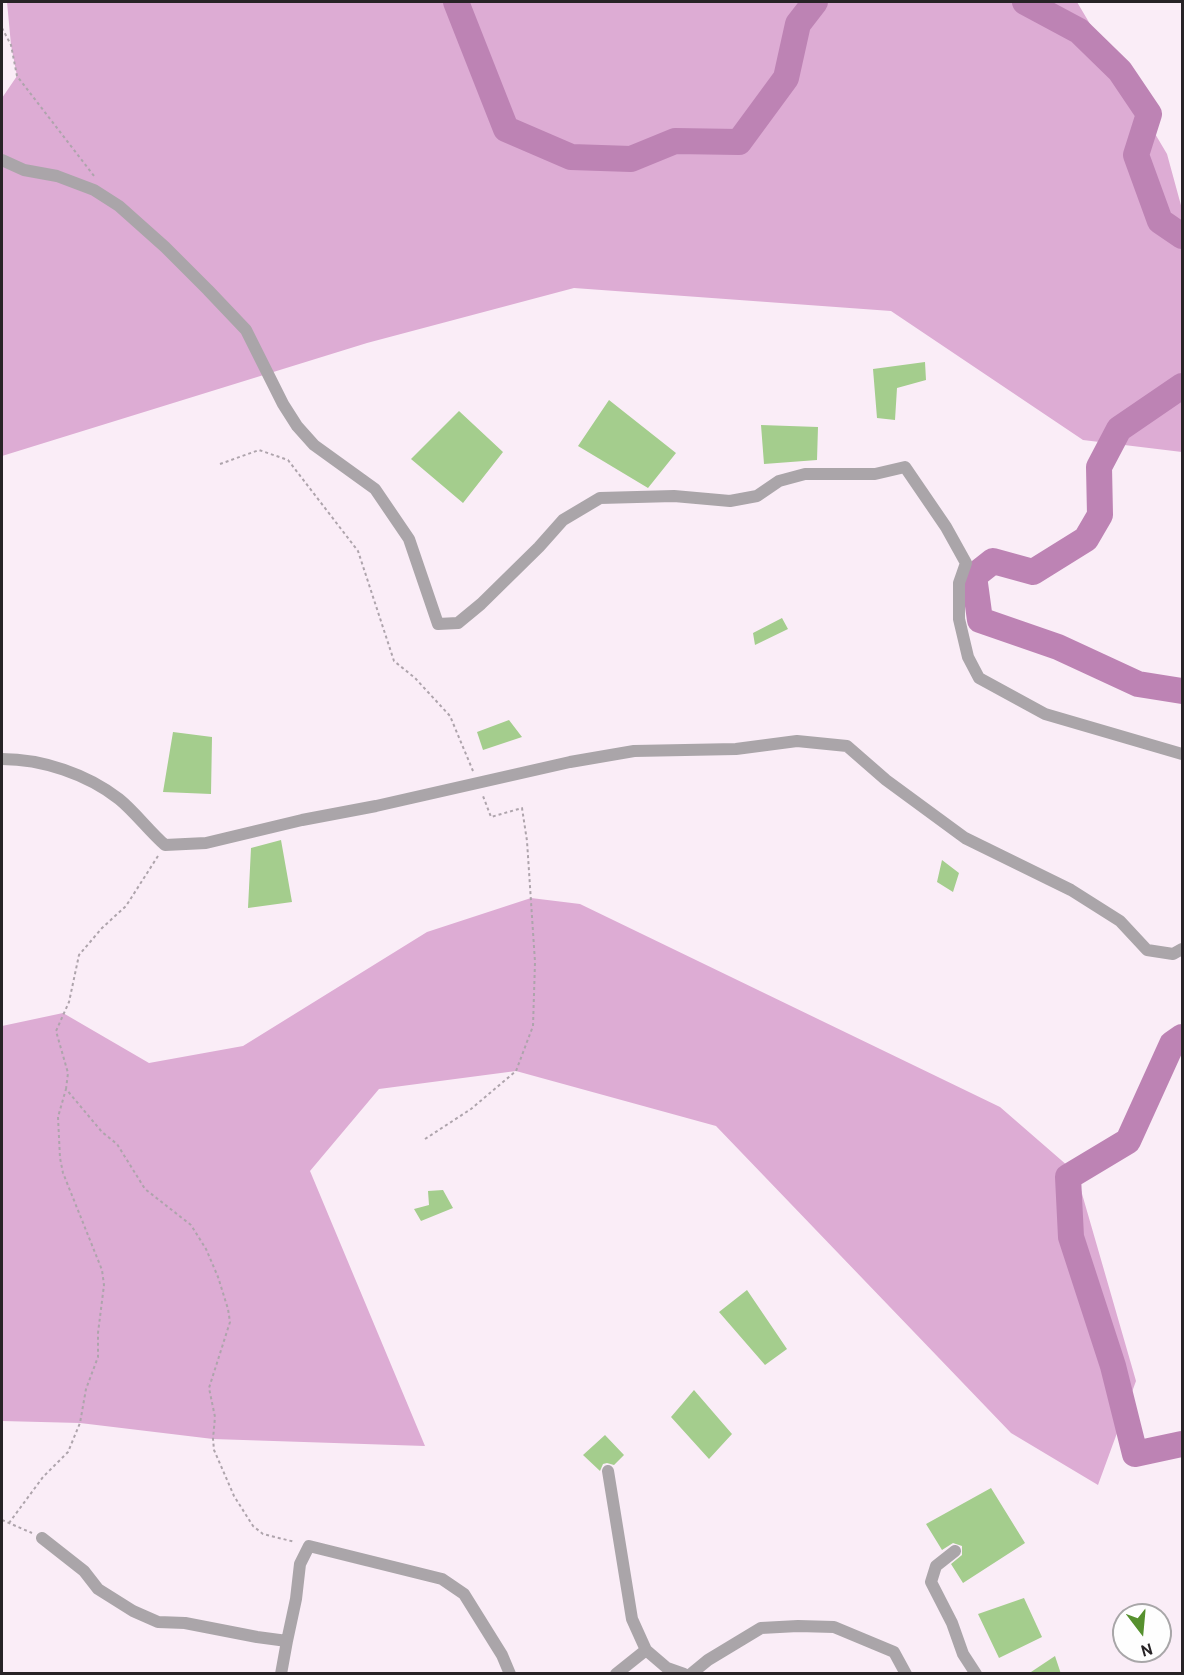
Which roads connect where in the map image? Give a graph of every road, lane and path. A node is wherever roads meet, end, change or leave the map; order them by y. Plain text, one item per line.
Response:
1 (2, 28) edge
2 (2, 160) edge
3 (97, 179) dead end
4 (220, 464) dead end
5 (1182, 754) edge
6 (2, 759) edge
7 (478, 782) junction
8 (165, 845) junction
9 (1182, 949) edge
10 (66, 1089) junction
11 (425, 1139) dead end
12 (608, 1471) dead end
13 (2, 1520) edge
14 (9, 1523) junction
15 (42, 1538) joint
16 (309, 1546) junction
17 (955, 1551) dead end
18 (288, 1641) junction
19 (646, 1650) junction
20 (281, 1674) edge
21 (510, 1674) edge
22 (616, 1674) edge
23 (684, 1674) edge
24 (691, 1674) edge
25 (906, 1674) edge
26 (976, 1674) edge

1 - 3 path
2 - 5 street
4 - 7 path
6 - 8 street
7 - 8 street
7 - 9 street
7 - 11 path
8 - 10 path
10 - 14 path
10 - 16 path
12 - 19 street
13 - 14 path
14 - 15 path
15 - 18 street
16 - 18 street
16 - 21 street
17 - 26 street
18 - 20 street
19 - 22 street
19 - 23 street
24 - 25 street

